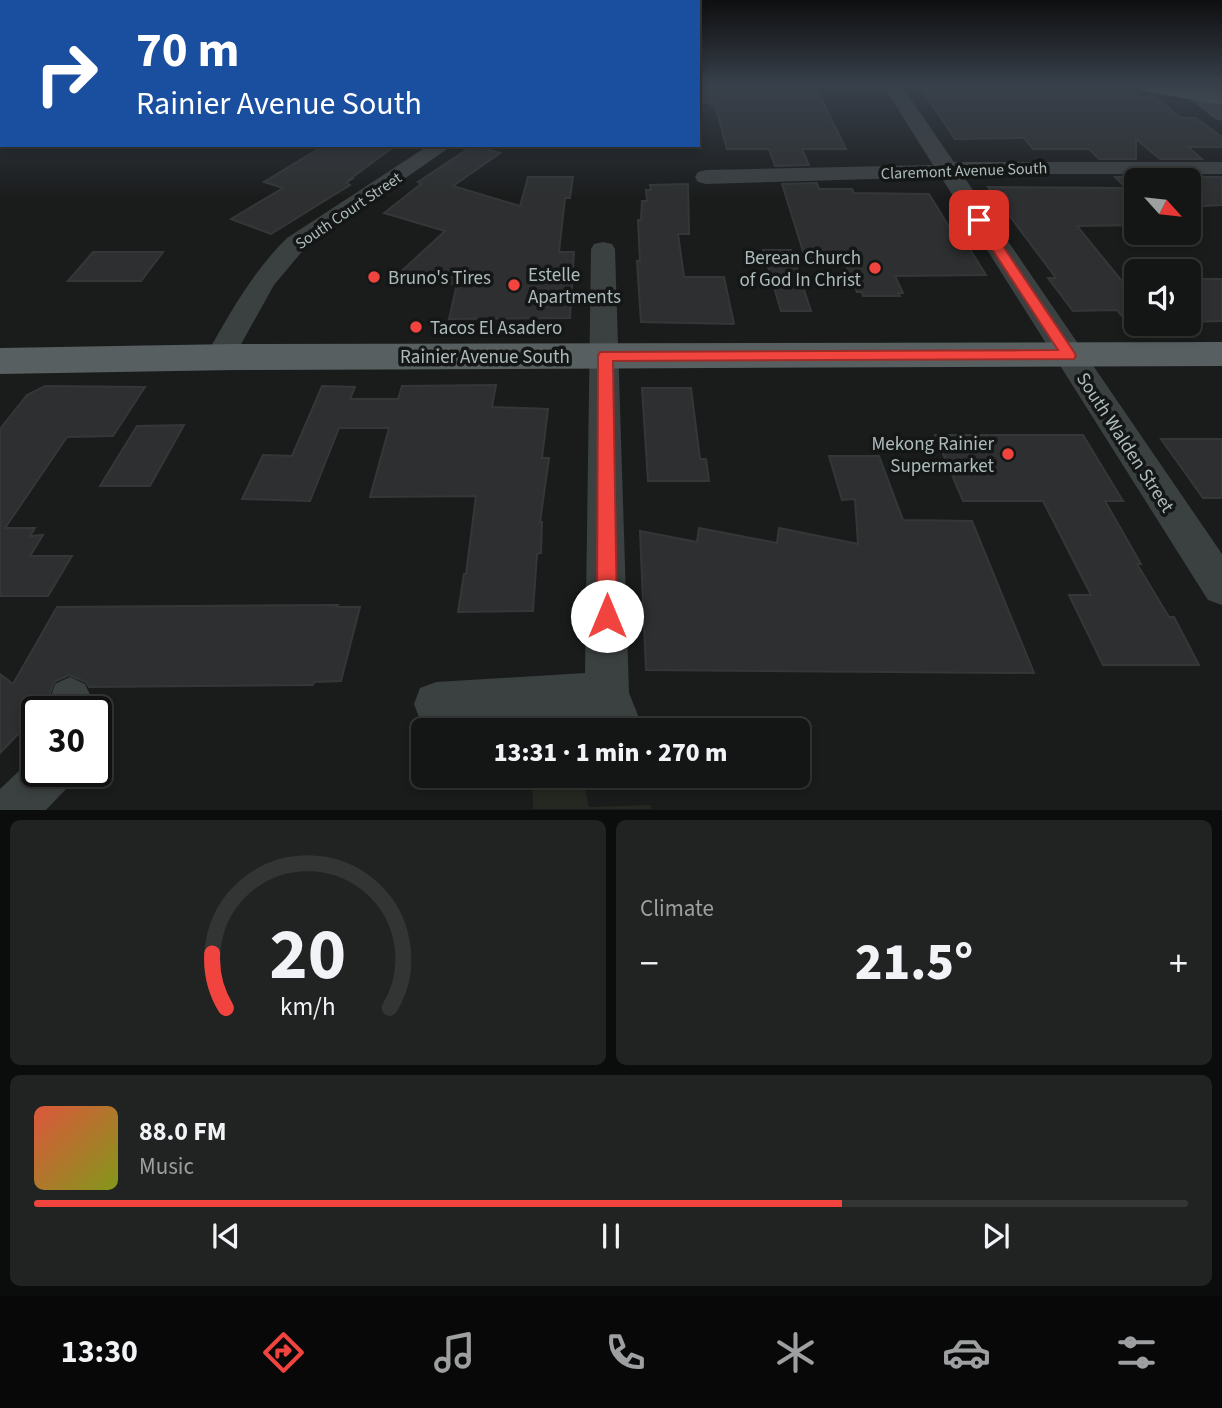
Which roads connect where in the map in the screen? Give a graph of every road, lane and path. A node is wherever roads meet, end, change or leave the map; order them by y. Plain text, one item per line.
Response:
1 (916, 123) edge
2 (440, 147) edge
3 (1222, 168) edge
4 (945, 169) junction
5 (706, 177) dead end
6 (603, 248) dead end
7 (1222, 354) edge
8 (606, 356) junction
9 (1069, 356) junction
10 (220, 357) junction
11 (0, 361) edge
12 (1222, 587) edge
13 (436, 704) dead end
14 (615, 711) edge
15 (35, 787) edge
16 (13, 810) edge

1 - 4 street, South Walden Street
2 - 10 street, South Court Street
3 - 4 street, Claremont Avenue South
4 - 5 street, Claremont Avenue South
4 - 9 street, South Walden Street
6 - 8 street
7 - 9 main road, Rainier Avenue South
8 - 9 main road, Rainier Avenue South
8 - 10 main road, Rainier Avenue South
8 - 14 street
9 - 12 street, South Walden Street
10 - 11 main road, Rainier Avenue South
13 - 14 street
15 - 16 street

